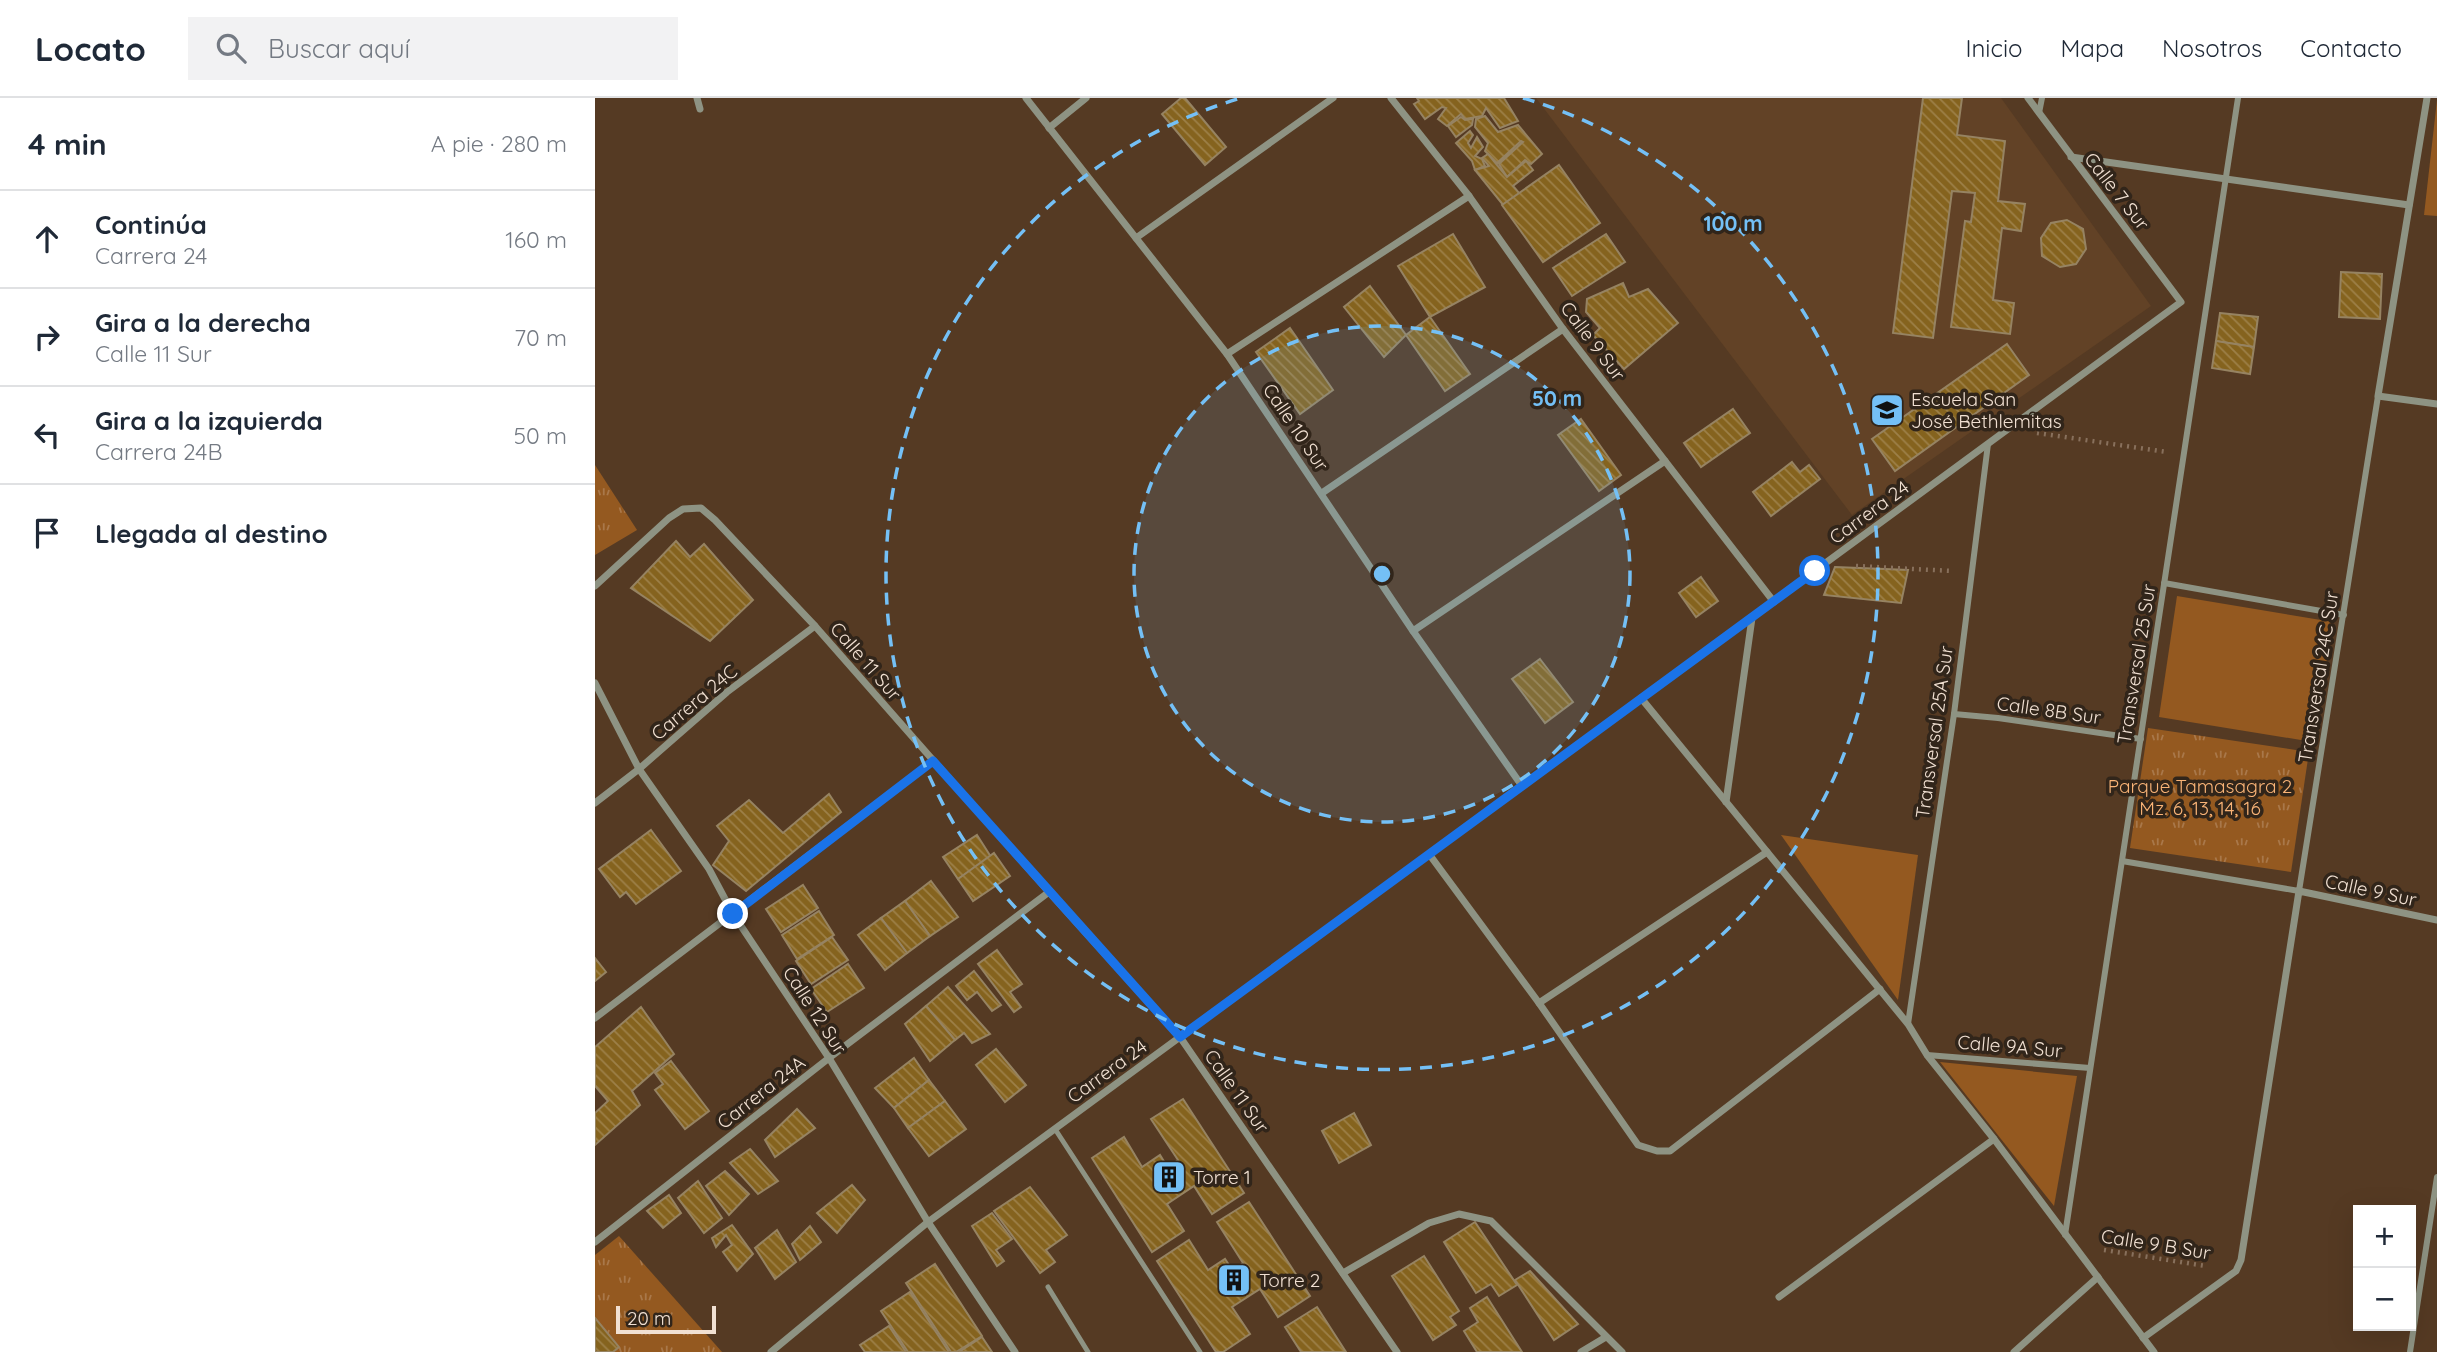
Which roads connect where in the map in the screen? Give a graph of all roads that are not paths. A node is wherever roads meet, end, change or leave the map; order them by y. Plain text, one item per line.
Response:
1 (697, 98) edge
2 (1026, 98) edge
3 (1086, 98) edge
4 (1333, 98) edge
5 (1391, 98) edge
6 (2028, 98) edge
7 (2042, 98) edge
8 (2238, 98) edge
9 (2427, 98) edge
10 (700, 109) dead end
11 (2039, 113) junction
12 (1049, 128) junction
13 (2071, 157) junction
14 (2226, 178) junction
15 (1468, 196) junction
16 (2409, 205) junction
17 (1136, 238) junction
18 (2181, 302) joint
19 (1563, 329) junction
20 (1227, 355) junction
21 (2378, 396) junction
22 (2437, 404) edge
23 (1988, 444) junction
24 (1665, 461) junction
25 (1322, 493) junction
26 (2164, 583) junction
27 (595, 586) edge
28 (1774, 602) junction
29 (2344, 615) junction
30 (1752, 618) junction
31 (815, 626) junction
32 (1413, 631) junction
33 (595, 683) edge
34 (1641, 698) junction
35 (1954, 714) junction
36 (2141, 739) junction
37 (933, 761) junction
38 (639, 769) junction
39 (1522, 786) junction
40 (1726, 802) junction
41 (595, 803) edge
42 (1767, 852) junction
43 (1429, 855) junction
44 (2122, 861) junction
45 (2299, 891) junction
46 (1049, 892) junction
47 (733, 914) junction
48 (2437, 920) edge
49 (1880, 989) junction
50 (1539, 1003) junction
51 (595, 1018) edge
52 (1908, 1024) junction
53 (1180, 1037) junction
54 (1927, 1055) junction
55 (829, 1058) junction
56 (2090, 1068) junction
57 (1055, 1129) junction
58 (1994, 1139) junction
59 (2437, 1177) edge
60 (928, 1222) junction
61 (2065, 1235) junction
62 (595, 1242) edge
63 (1343, 1273) junction
64 (2098, 1277) junction
65 (1048, 1287) dead end
66 (1779, 1297) dead end
67 (1607, 1337) junction
68 (2143, 1338) junction
69 (771, 1352) edge
70 (1015, 1352) edge
71 (1088, 1352) edge
72 (1200, 1352) edge
73 (1397, 1352) edge
74 (1581, 1352) edge
75 (1622, 1352) edge
76 (2014, 1352) edge
77 (2154, 1352) edge
78 (2410, 1352) edge

1 - 10 street
2 - 12 street, Calle 10 Sur
3 - 12 street
4 - 17 street
5 - 15 street, Calle 9 Sur
6 - 11 street, Calle 7 Sur
7 - 11 street
8 - 14 street, Transversal 25 Sur
9 - 16 street, Transversal 24C Sur
11 - 13 street, Calle 7 Sur
12 - 17 street, Calle 10 Sur
13 - 14 street
13 - 18 street, Calle 7 Sur
14 - 16 street
14 - 26 street, Transversal 25 Sur
15 - 19 street, Calle 9 Sur
15 - 20 street
16 - 21 street, Transversal 24C Sur
17 - 20 street, Calle 10 Sur
18 - 23 street, Carrera 24
19 - 24 street, Calle 9 Sur
19 - 25 street
20 - 25 street, Calle 10 Sur
21 - 22 street
21 - 29 street, Transversal 24C Sur
23 - 28 street, Carrera 24
23 - 35 street, Transversal 25A Sur
24 - 28 street, Calle 9 Sur
24 - 32 street
25 - 32 street, Calle 10 Sur
26 - 29 street
26 - 36 street, Transversal 25 Sur
27 - 31 street, Calle 11 Sur
28 - 30 street, Carrera 24
29 - 45 street, Transversal 24C Sur
30 - 34 street, Carrera 24
30 - 40 street
31 - 37 street, Calle 11 Sur
31 - 38 street, Carrera 24C
32 - 39 street, Calle 10 Sur
33 - 38 street, Calle 12 Sur
34 - 39 street, Carrera 24
34 - 40 street
35 - 36 street, Calle 8B Sur
35 - 52 street, Transversal 25A Sur
36 - 44 street, Transversal 25 Sur
37 - 46 street, Calle 11 Sur
37 - 47 street
38 - 41 street, Carrera 24C
38 - 47 street, Calle 12 Sur
39 - 43 street, Carrera 24
40 - 42 street
42 - 49 street
42 - 50 street
43 - 50 street
43 - 53 street, Carrera 24
44 - 45 street
44 - 56 street, Transversal 25 Sur
45 - 48 street, Calle 9 Sur
45 - 68 street, Transversal 24C Sur
46 - 53 street, Calle 11 Sur
46 - 55 street, Carrera 24A
47 - 51 street
47 - 55 street, Calle 12 Sur
49 - 50 street
49 - 52 street
52 - 54 street
53 - 57 street, Carrera 24
53 - 63 street, Calle 11 Sur
54 - 56 street, Calle 9A Sur
54 - 58 street
55 - 60 street, Calle 12 Sur
55 - 62 street, Carrera 24A
56 - 61 street, Transversal 25 Sur
57 - 60 street, Carrera 24
57 - 72 lane
58 - 61 street
58 - 66 street
59 - 78 street
60 - 69 street, Carrera 24
60 - 70 street, Calle 12 Sur
61 - 64 street
63 - 67 street
63 - 73 street, Calle 11 Sur
64 - 68 street
64 - 76 street
65 - 71 lane
67 - 74 street
67 - 75 street
68 - 77 street

